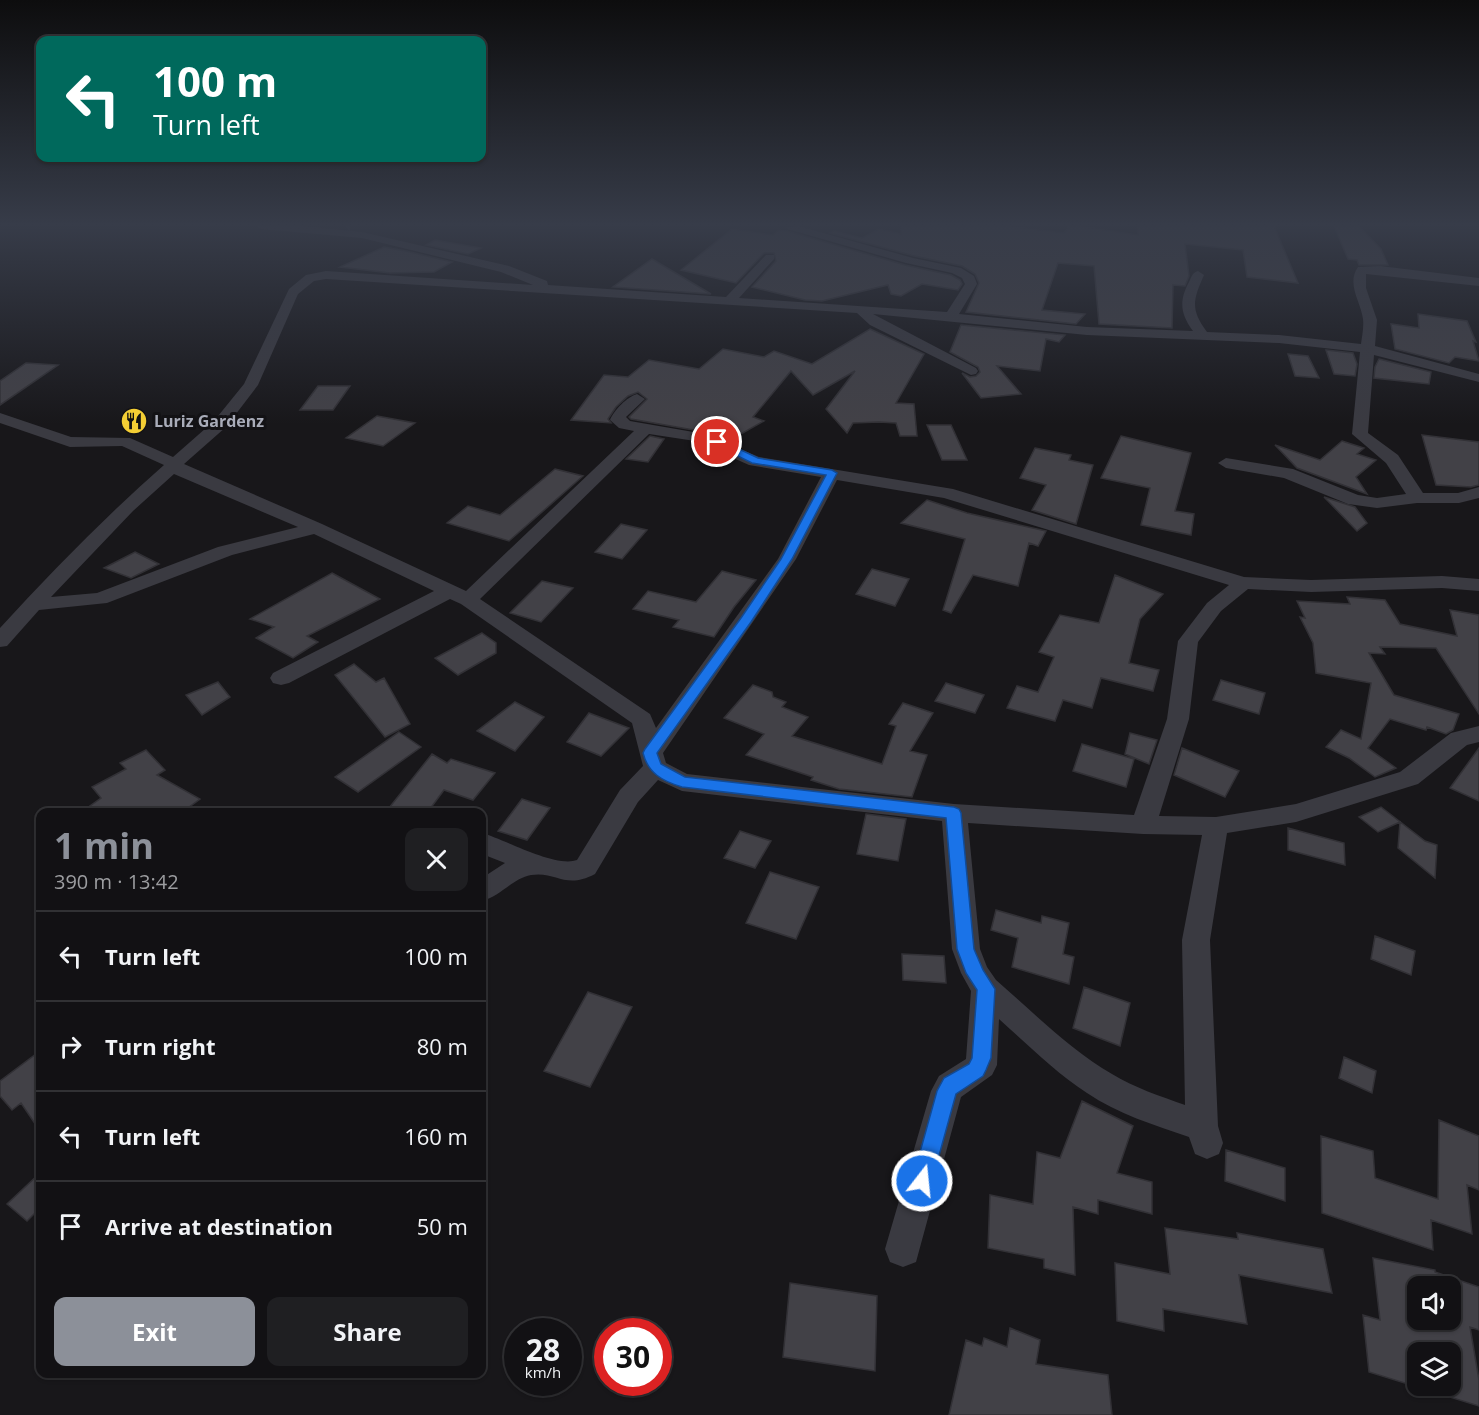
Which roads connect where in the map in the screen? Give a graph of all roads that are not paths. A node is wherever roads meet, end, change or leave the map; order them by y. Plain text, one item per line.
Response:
1 (293, 292) edge
2 (575, 292) edge
3 (737, 292) edge
4 (972, 292) edge
5 (1190, 292) edge
6 (1361, 292) edge
7 (972, 299) junction
8 (728, 302) junction
9 (861, 310) junction
10 (951, 316) junction
11 (1012, 324) junction
12 (1202, 335) junction
13 (1368, 349) junction
14 (971, 371) dead end
15 (1479, 378) edge
16 (637, 399) dead end
17 (0, 418) edge
18 (646, 428) junction
19 (1226, 463) dead end
20 (175, 464) junction
21 (832, 473) junction
22 (1479, 492) edge
23 (1417, 498) junction
24 (316, 528) junction
25 (1243, 583) junction
26 (1479, 585) edge
27 (458, 596) junction
28 (34, 604) junction
29 (0, 641) edge
30 (280, 678) dead end
31 (1479, 734) edge
32 (653, 760) junction
33 (954, 813) junction
34 (1143, 825) junction
35 (1216, 826) junction
36 (486, 845) edge
37 (532, 864) junction
38 (486, 889) edge
39 (986, 989) junction
40 (903, 1249) dead end

1 - 20 street
2 - 8 street
3 - 8 street
4 - 7 street
5 - 12 street
6 - 13 street
7 - 10 street
7 - 11 street
8 - 9 street
9 - 10 street
9 - 14 street
10 - 11 street
11 - 12 street
12 - 13 street
13 - 15 street
13 - 23 street
16 - 18 street
17 - 20 street
18 - 21 street
18 - 27 street
19 - 23 street
20 - 24 street
20 - 28 street
21 - 25 street
21 - 32 street
22 - 23 street
24 - 27 street
24 - 28 street
25 - 26 street
25 - 34 street
27 - 30 street
27 - 32 street
28 - 29 street
31 - 35 street
32 - 33 street
32 - 37 street
33 - 34 street
33 - 39 street
34 - 35 street
35 - 39 street
36 - 37 street
37 - 38 street
39 - 40 street

